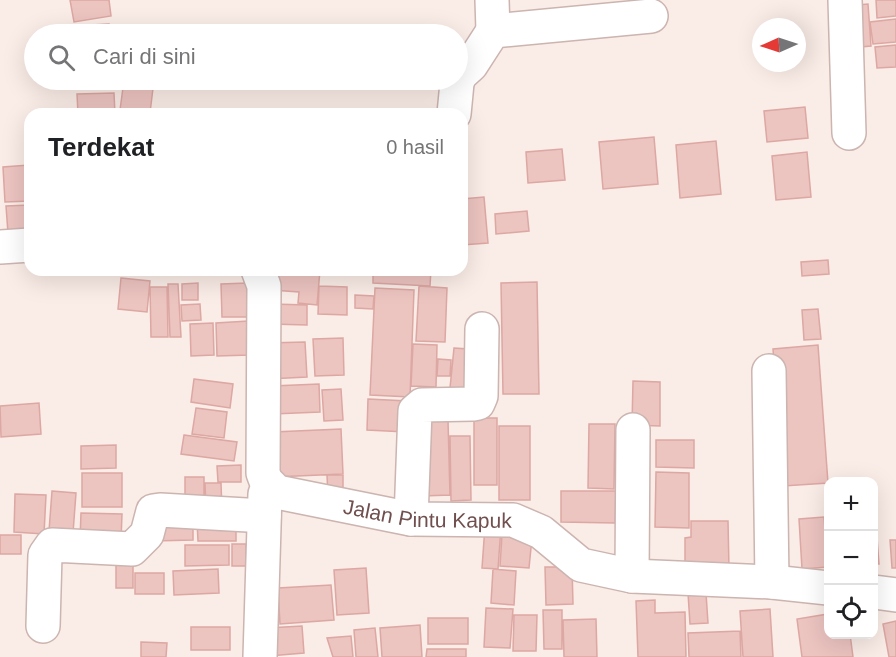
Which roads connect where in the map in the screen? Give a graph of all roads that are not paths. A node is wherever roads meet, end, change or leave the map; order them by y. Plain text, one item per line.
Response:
1 (845, 0) edge
2 (493, 16) edge
3 (651, 16) dead end
4 (468, 68) edge
5 (456, 90) edge
6 (455, 108) edge
7 (849, 134) dead end
8 (24, 246) edge
9 (0, 248) edge
10 (260, 276) edge
11 (482, 329) dead end
12 (769, 371) dead end
13 (633, 430) dead end
14 (266, 481) junction
15 (264, 516) junction
16 (411, 519) junction
17 (632, 576) junction
18 (772, 582) junction
19 (824, 588) edge
20 (878, 593) edge
21 (896, 595) edge
22 (43, 626) dead end
23 (260, 657) edge

1 - 7 street
2 - 3 street
2 - 4 street
5 - 6 street
8 - 9 street
10 - 14 street
11 - 16 street
12 - 18 street
13 - 17 street
14 - 15 street
14 - 16 street, Jalan Pintu Kapuk
15 - 22 street
15 - 23 street
16 - 17 street, Jalan Pintu Kapuk
17 - 18 street, Jalan Pintu Kapuk
18 - 19 street, Jalan Pintu Kapuk
20 - 21 street

